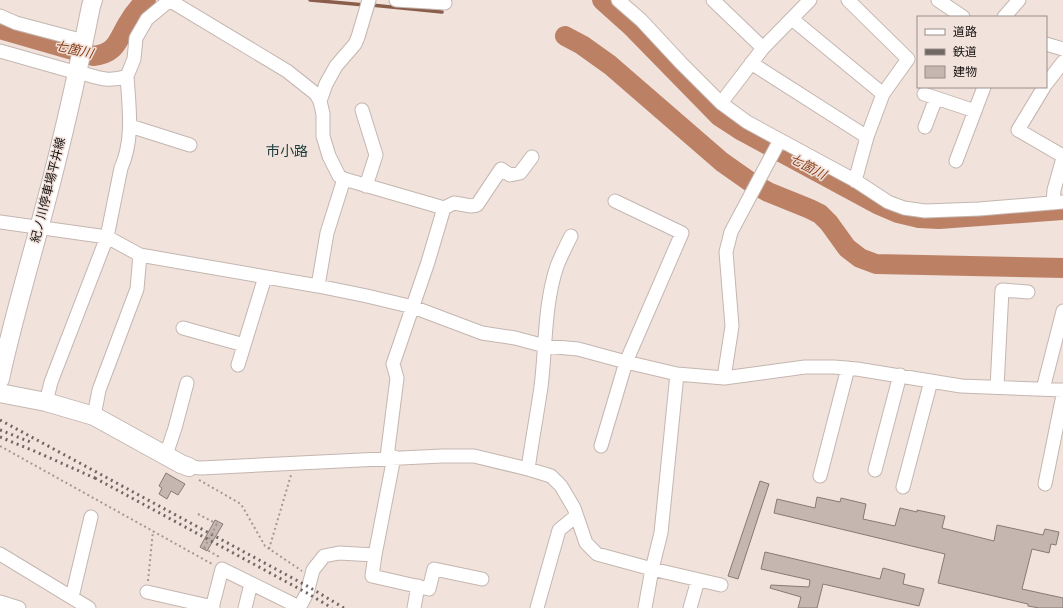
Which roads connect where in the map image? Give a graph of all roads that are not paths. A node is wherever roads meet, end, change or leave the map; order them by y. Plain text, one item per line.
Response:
1 (93, 0) edge
2 (170, 0) edge
3 (396, 0) edge
4 (618, 0) edge
5 (713, 0) edge
6 (848, 0) edge
7 (938, 0) edge
8 (1020, 0) edge
9 (805, 2) edge
10 (445, 3) dead end
11 (367, 5) edge
12 (0, 16) edge
13 (962, 16) edge
14 (1005, 16) edge
15 (792, 19) junction
16 (83, 43) junction
17 (1047, 44) edge
18 (763, 48) junction
19 (1063, 49) edge
20 (0, 51) edge
21 (1063, 62) edge
22 (752, 63) junction
23 (78, 67) junction
24 (127, 76) junction
25 (1047, 83) edge
26 (984, 88) edge
27 (1043, 88) edge
28 (883, 94) junction
29 (320, 101) junction
30 (721, 103) junction
31 (362, 110) dead end
32 (975, 112) junction
33 (130, 126) junction
34 (926, 127) dead end
35 (867, 138) junction
36 (190, 145) dead end
37 (777, 146) junction
38 (532, 157) dead end
39 (1063, 157) edge
40 (956, 161) dead end
41 (344, 179) junction
42 (855, 181) junction
43 (366, 186) junction
44 (615, 201) dead end
45 (1058, 203) edge
46 (444, 208) junction
47 (0, 222) edge
48 (39, 228) junction
49 (107, 236) junction
50 (571, 236) dead end
51 (140, 255) junction
52 (265, 277) junction
53 (318, 286) junction
54 (1028, 292) dead end
55 (413, 307) junction
56 (1063, 311) edge
57 (183, 328) dead end
58 (4, 341) edge
59 (244, 345) junction
60 (545, 346) junction
61 (626, 362) junction
62 (238, 365) dead end
63 (848, 368) junction
64 (677, 374) junction
65 (900, 375) junction
66 (724, 378) junction
67 (0, 379) edge
68 (931, 381) junction
69 (187, 383) dead end
70 (997, 387) junction
71 (1043, 389) junction
72 (1063, 390) edge
73 (0, 393) edge
74 (1063, 395) edge
75 (46, 402) junction
76 (94, 416) junction
77 (601, 446) dead end
78 (166, 455) junction
79 (391, 457) junction
80 (189, 467) joint
81 (528, 468) junction
82 (875, 470) dead end
83 (820, 476) dead end
84 (1045, 484) dead end
85 (903, 487) dead end
86 (576, 516) junction
87 (92, 517) dead end
88 (0, 554) edge
89 (375, 555) junction
90 (652, 569) junction
91 (482, 579) dead end
92 (698, 580) junction
93 (251, 584) junction
94 (721, 585) dead end
95 (418, 586) junction
96 (147, 592) road end
97 (72, 597) junction
98 (0, 602) edge
99 (299, 607) edge
100 (19, 608) edge
101 (90, 608) edge
102 (212, 608) edge
103 (245, 608) edge
104 (414, 608) edge
105 (537, 608) edge
106 (645, 608) edge
107 (690, 608) edge

1 - 16 main road, 紀ノ川停車場平井線
2 - 24 street
2 - 29 street
3 - 10 street
4 - 30 street
5 - 18 street
6 - 28 street
7 - 13 street
8 - 14 street
9 - 15 street
11 - 29 street
12 - 16 street
15 - 18 street
15 - 28 street
16 - 23 main road, 紀ノ川停車場平井線
17 - 19 street
18 - 22 street
20 - 23 street
21 - 25 street
22 - 30 street
22 - 35 street
23 - 24 street
23 - 48 main road, 紀ノ川停車場平井線
24 - 33 street
26 - 32 street
27 - 39 street
28 - 35 street
29 - 41 street
30 - 37 street
31 - 43 street
32 - 34 street
32 - 40 street
33 - 36 street
33 - 49 street
35 - 42 street
37 - 42 street
37 - 66 street
38 - 46 street
39 - 45 street
41 - 43 street
41 - 53 street
42 - 45 street
43 - 46 street
44 - 61 street
46 - 55 street
47 - 48 street
48 - 49 street
48 - 58 main road, 紀ノ川停車場平井線
49 - 51 street
49 - 75 street
50 - 60 street
51 - 52 street
51 - 76 street
52 - 53 street
52 - 59 street
53 - 55 street
54 - 70 street
55 - 60 street
55 - 79 street
56 - 71 street
57 - 59 street
58 - 67 main road, 紀ノ川停車場平井線
59 - 62 street
60 - 61 street
60 - 81 street
61 - 64 street
61 - 77 street
63 - 65 street
63 - 66 street
63 - 83 street
64 - 66 street
64 - 90 street
65 - 68 street
65 - 82 street
68 - 70 street
68 - 85 street
69 - 78 street
70 - 71 street
71 - 72 street
73 - 75 main road
74 - 84 street
75 - 76 main road
76 - 78 main road
78 - 80 main road
79 - 80 street
79 - 81 street
79 - 89 street
81 - 86 street
86 - 90 street
86 - 105 street
87 - 97 street
88 - 97 street
89 - 95 street
89 - 99 street
90 - 92 street
90 - 106 street
91 - 95 street
92 - 94 street
92 - 107 street
93 - 99 street
93 - 102 street
93 - 103 street
95 - 104 street
96 - 102 street
97 - 101 street
98 - 100 street

